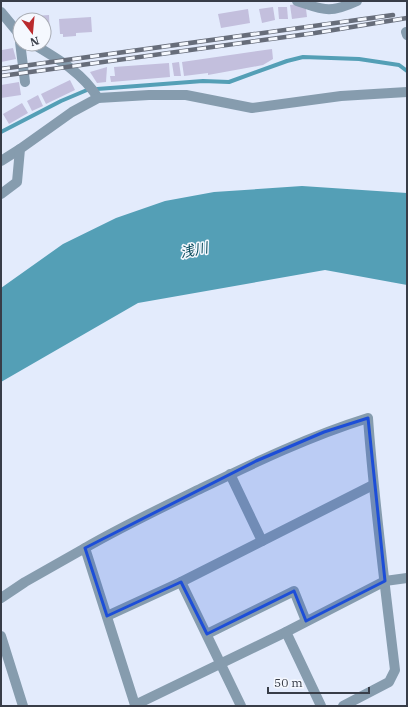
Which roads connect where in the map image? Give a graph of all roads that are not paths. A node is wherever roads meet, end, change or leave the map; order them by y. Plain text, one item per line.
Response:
1 (297, 1) edge
2 (357, 1) edge
3 (1, 12) edge
4 (12, 25) edge
5 (21, 52) edge
6 (47, 52) edge
7 (25, 82) dead end
8 (407, 92) edge
9 (97, 96) junction
10 (20, 149) junction
11 (1, 161) edge
12 (1, 194) edge
13 (230, 474) junction
14 (373, 485) junction
15 (262, 541) junction
16 (85, 548) junction
17 (407, 578) edge
18 (385, 580) junction
19 (181, 582) junction
20 (1, 598) edge
21 (107, 616) junction
22 (306, 621) junction
23 (286, 632) junction
24 (207, 634) junction
25 (1, 636) edge
26 (220, 663) junction
27 (23, 706) edge
28 (135, 706) edge
29 (242, 706) edge
30 (321, 706) edge
31 (343, 706) edge

1 - 2 street
3 - 4 street
5 - 7 street
6 - 9 street
8 - 9 street
9 - 10 street
10 - 11 street
10 - 12 street
13 - 14 street
13 - 15 street
13 - 16 street
14 - 15 street
14 - 18 street
15 - 19 street
16 - 20 street
16 - 21 street
17 - 18 street
18 - 22 street
18 - 31 street
19 - 21 street
19 - 24 street
21 - 28 street
22 - 23 street
22 - 24 street
23 - 26 street
23 - 30 street
24 - 26 street
25 - 27 street
26 - 28 street
26 - 29 street

